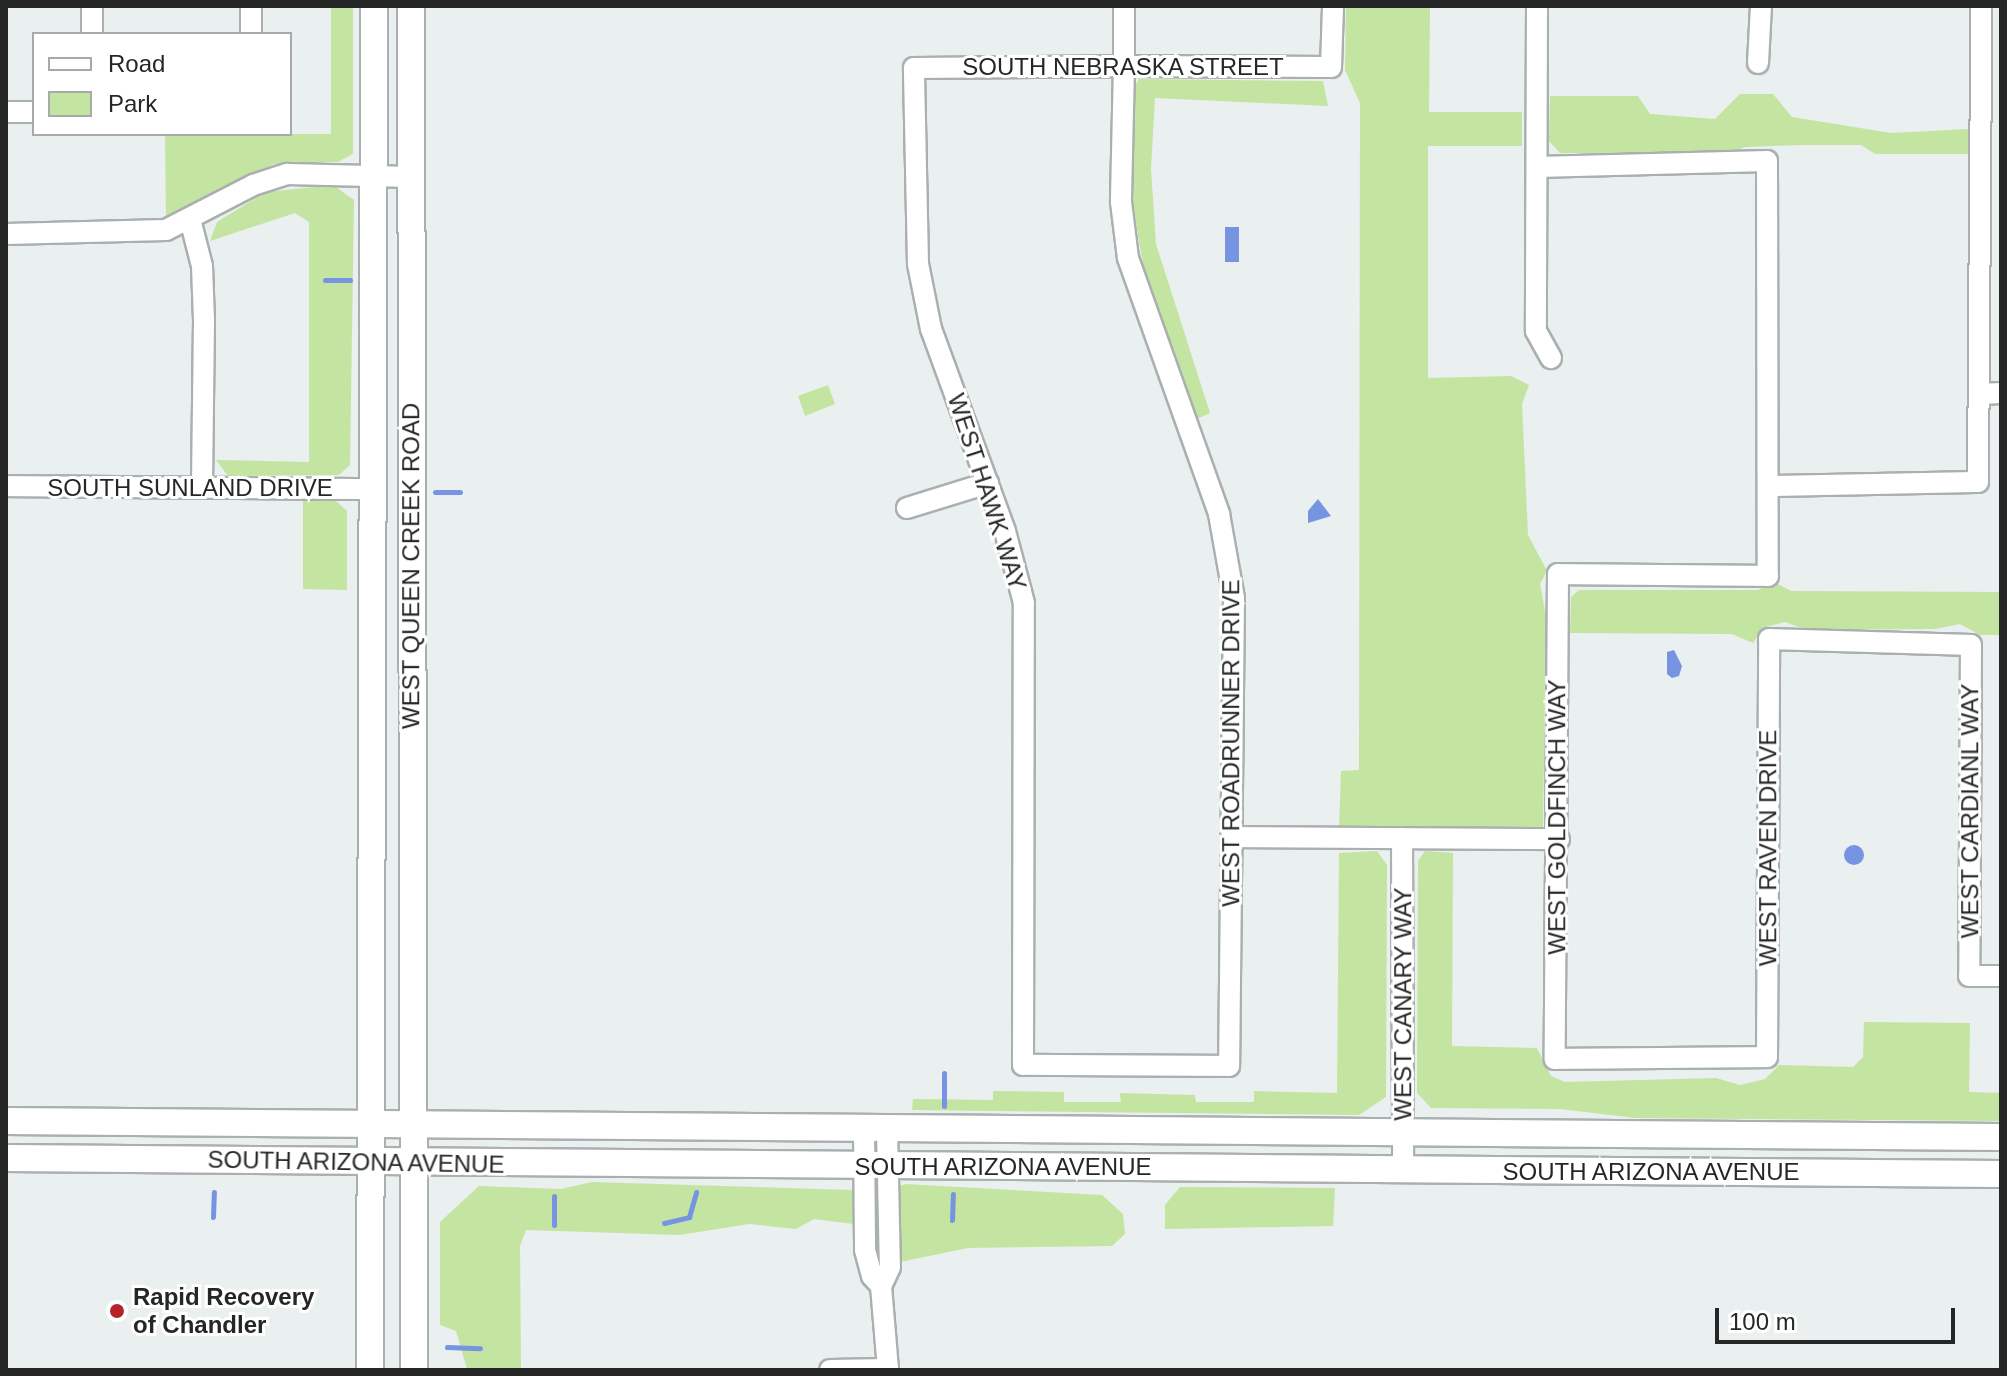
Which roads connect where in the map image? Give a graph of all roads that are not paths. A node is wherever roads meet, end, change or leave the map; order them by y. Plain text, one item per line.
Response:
1 (92, 6) edge
2 (251, 6) edge
3 (374, 6) edge
4 (411, 6) edge
5 (1124, 6) edge
6 (1333, 6) edge
7 (1537, 6) edge
8 (1761, 6) edge
9 (1981, 6) edge
10 (92, 32) edge
11 (251, 32) edge
12 (1758, 63) dead end
13 (1124, 66) junction
14 (914, 68) joint
15 (6, 112) edge
16 (32, 112) edge
17 (1537, 167) junction
18 (374, 176) junction
19 (411, 177) junction
20 (1992, 188) edge
21 (190, 219) junction
22 (6, 234) edge
23 (1551, 358) dead end
24 (1991, 393) edge
25 (988, 483) junction
26 (6, 486) edge
27 (202, 486) junction
28 (1771, 486) junction
29 (375, 489) junction
30 (907, 508) dead end
31 (1769, 639) joint
32 (1234, 837) junction
33 (1402, 838) junction
34 (1559, 839) junction
35 (2001, 976) edge
36 (1555, 1059) joint
37 (1229, 1066) joint
38 (6, 1121) edge
39 (370, 1126) junction
40 (415, 1126) junction
41 (876, 1129) junction
42 (1403, 1132) junction
43 (2001, 1137) edge
44 (6, 1158) edge
45 (370, 1163) junction
46 (416, 1163) junction
47 (875, 1166) junction
48 (1403, 1170) junction
49 (2001, 1174) edge
50 (888, 1369) edge
51 (370, 1370) edge
52 (414, 1370) edge
53 (830, 1370) edge

1 - 10 street
2 - 11 street
3 - 18 main road, WEST QUEEN CREEK ROAD
4 - 19 main road, WEST QUEEN CREEK ROAD
5 - 13 street, WEST ROADRUNNER DRIVE
6 - 13 street, SOUTH NEBRASKA STREET
7 - 17 street
8 - 12 street
9 - 20 street
13 - 14 street, SOUTH NEBRASKA STREET
13 - 32 street, WEST ROADRUNNER DRIVE
14 - 25 street, WEST HAWK WAY
15 - 16 street
17 - 23 street
17 - 28 street
18 - 19 street
18 - 21 street
18 - 29 main road, WEST QUEEN CREEK ROAD
19 - 40 main road, WEST QUEEN CREEK ROAD
20 - 24 street
21 - 22 street
21 - 27 street
24 - 28 street
25 - 30 street
25 - 37 street, WEST HAWK WAY
26 - 27 street, SOUTH SUNLAND DRIVE
27 - 29 street, SOUTH SUNLAND DRIVE
28 - 34 street, WEST GOLDFINCH WAY
29 - 39 main road, WEST QUEEN CREEK ROAD
31 - 35 street, WEST CARDIANL WAY
31 - 36 street, WEST RAVEN DRIVE
32 - 33 street
32 - 37 street, WEST ROADRUNNER DRIVE
33 - 34 street
33 - 42 street, WEST CANARY WAY
34 - 36 street, WEST GOLDFINCH WAY
38 - 39 main road, SOUTH ARIZONA AVENUE
39 - 40 main road, SOUTH ARIZONA AVENUE
39 - 45 main road, WEST QUEEN CREEK ROAD
40 - 41 main road, SOUTH ARIZONA AVENUE
40 - 46 main road, WEST QUEEN CREEK ROAD
41 - 42 main road, SOUTH ARIZONA AVENUE
41 - 47 street
42 - 43 main road, SOUTH ARIZONA AVENUE
42 - 48 street, WEST CANARY WAY
44 - 45 main road, SOUTH ARIZONA AVENUE
45 - 46 main road, SOUTH ARIZONA AVENUE
45 - 51 main road, WEST QUEEN CREEK ROAD
46 - 47 main road, SOUTH ARIZONA AVENUE
46 - 52 main road, WEST QUEEN CREEK ROAD
47 - 48 main road, SOUTH ARIZONA AVENUE
47 - 50 street
48 - 49 main road, SOUTH ARIZONA AVENUE
50 - 53 street

